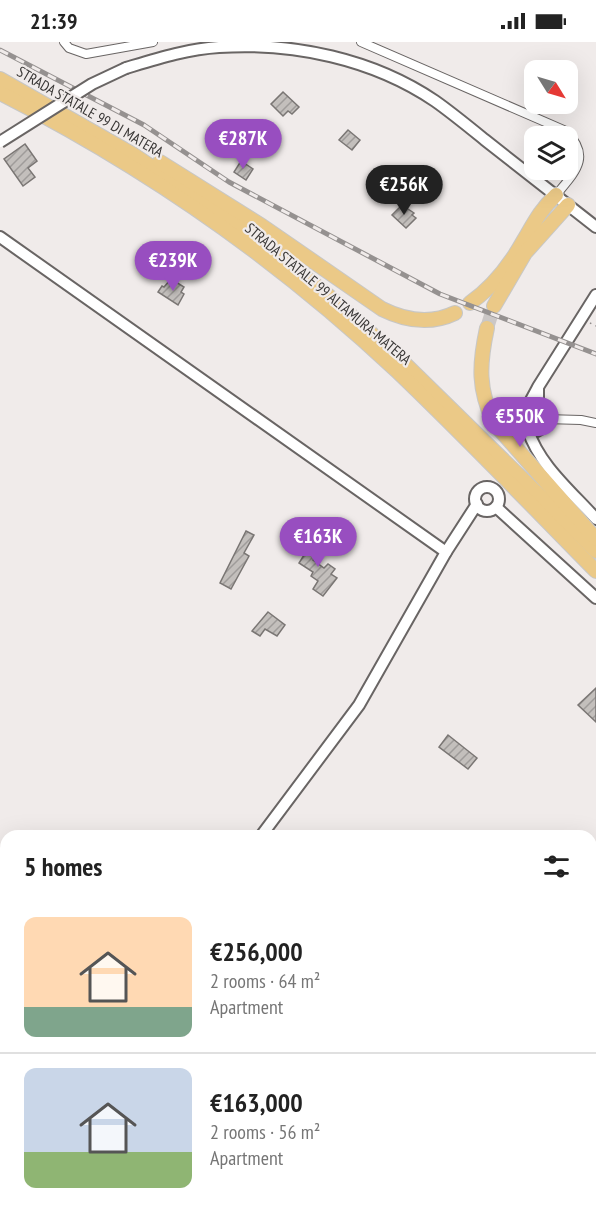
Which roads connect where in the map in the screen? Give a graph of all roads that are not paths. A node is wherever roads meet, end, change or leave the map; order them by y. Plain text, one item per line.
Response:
1 (64, 42) edge
2 (153, 42) edge
3 (361, 42) edge
4 (0, 79) edge
5 (18, 87) junction
6 (0, 93) edge
7 (0, 142) edge
8 (556, 195) junction
9 (568, 205) junction
10 (596, 227) edge
11 (0, 237) edge
12 (596, 295) edge
13 (470, 303) dead end
14 (494, 306) tunnel mouth
15 (455, 313) dead end
16 (487, 328) tunnel mouth
17 (538, 387) junction
18 (528, 412) junction
19 (542, 420) junction
20 (596, 423) edge
21 (528, 430) junction
22 (540, 454) junction
23 (477, 504) junction
24 (496, 507) junction
25 (596, 519) edge
26 (596, 539) edge
27 (596, 551) edge
28 (446, 552) junction
29 (596, 571) edge
30 (596, 598) edge
31 (265, 830) edge

1 - 2 street
3 - 8 street
4 - 5 highway, STRADA STATALE 99 DI MATERA
5 - 15 highway
5 - 27 highway, STRADA STATALE 99 DI MATERA
6 - 29 highway, STRADA STATALE 99 ALTAMURA-MATERA
7 - 8 street, bridge
8 - 9 street
8 - 13 highway
9 - 10 street
9 - 14 highway
11 - 28 street
12 - 17 street
16 - 26 highway
17 - 18 street
17 - 19 street
18 - 19 street
18 - 21 street
19 - 20 street
19 - 21 street
19 - 22 street
21 - 22 street
22 - 25 street
23 - 24 street
23 - 24 street
23 - 28 street
24 - 30 street
28 - 31 street

